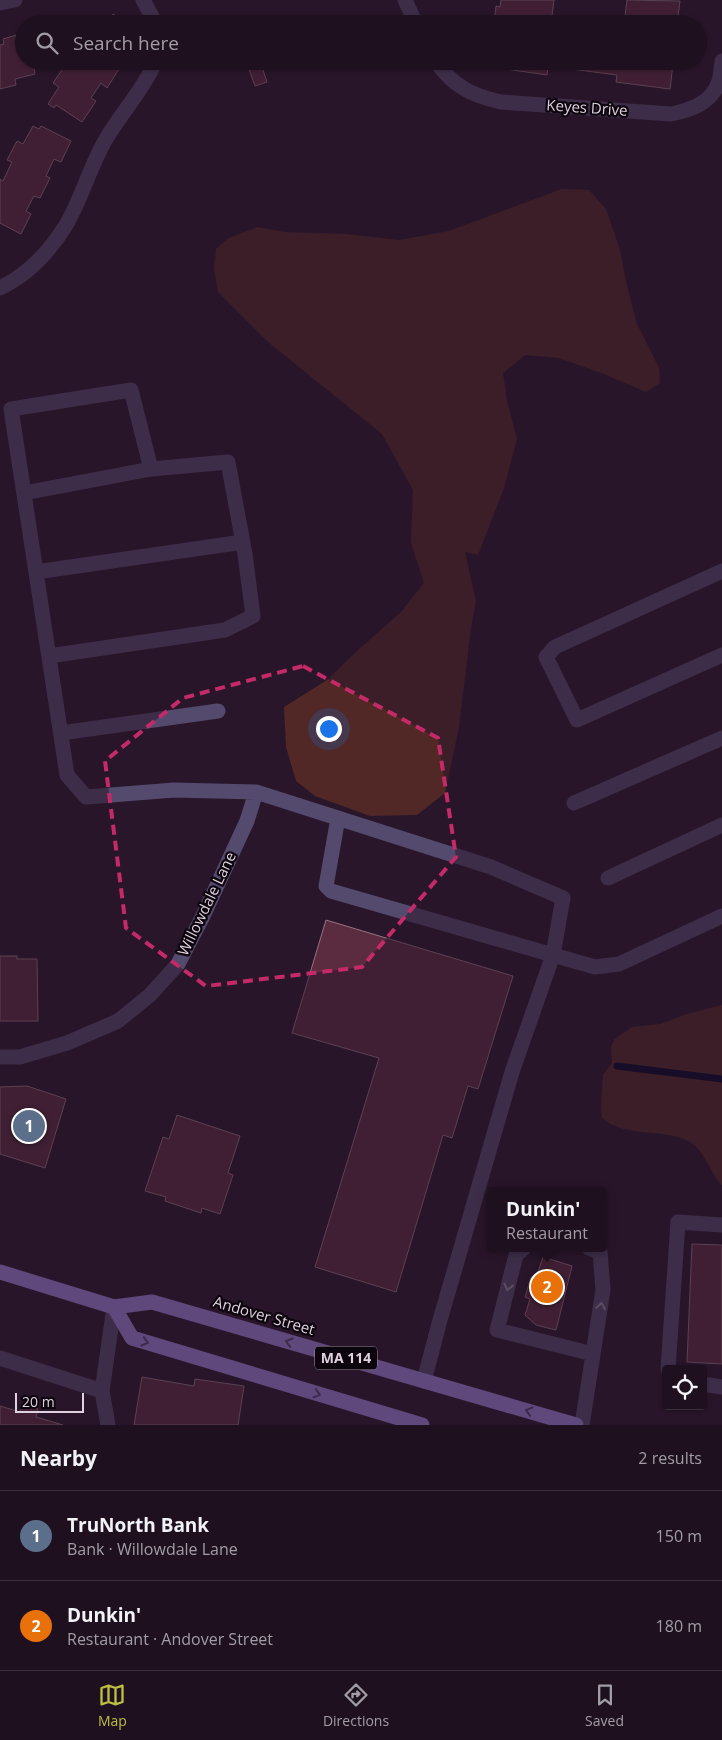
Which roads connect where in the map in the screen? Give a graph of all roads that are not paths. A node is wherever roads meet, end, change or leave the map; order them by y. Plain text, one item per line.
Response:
1 (14, 0) edge
2 (143, 0) edge
3 (405, 0) edge
4 (0, 3) edge
5 (151, 15) edge
6 (412, 15) edge
7 (722, 61) edge
8 (152, 70) edge
9 (442, 70) edge
10 (0, 288) edge
11 (151, 469) junction
12 (24, 493) junction
13 (243, 542) junction
14 (722, 571) edge
15 (36, 572) junction
16 (49, 656) junction
17 (722, 656) edge
18 (218, 710) dead end
19 (61, 734) junction
20 (722, 738) edge
21 (256, 792) junction
22 (574, 803) dead end
23 (338, 818) junction
24 (722, 825) edge
25 (608, 878) dead end
26 (722, 916) edge
27 (553, 956) junction
28 (0, 1056) edge
29 (722, 1225) edge
30 (519, 1252) edge
31 (600, 1252) edge
32 (0, 1272) edge
33 (114, 1308) junction
34 (593, 1354) junction
35 (0, 1358) edge
36 (668, 1365) edge
37 (424, 1381) junction
38 (707, 1385) edge
39 (722, 1387) edge
40 (102, 1391) junction
41 (397, 1422) edge
42 (108, 1425) edge
43 (422, 1425) edge
44 (576, 1425) edge
45 (582, 1425) edge

1 - 4 street
2 - 5 street
3 - 6 street
7 - 9 street, Keyes Drive
8 - 10 street
11 - 12 street
11 - 12 street
11 - 13 street
12 - 15 street
13 - 15 street
13 - 16 street
14 - 17 street
15 - 16 street
16 - 19 street
18 - 19 street
19 - 21 street
20 - 22 street
21 - 23 street
21 - 28 street, Willowdale Lane
23 - 27 street
23 - 27 street
24 - 25 street
26 - 27 street
27 - 37 street
29 - 36 street
30 -> 34 street
34 -> 31 street
32 - 33 highway, Andover Street / MA 114
37 -> 33 highway, Andover Street / MA 114
33 - 40 street
33 -> 41 highway
34 - 45 street
35 - 40 street
44 -> 37 highway, Andover Street / MA 114
38 - 39 street
40 - 42 street
41 - 43 highway

